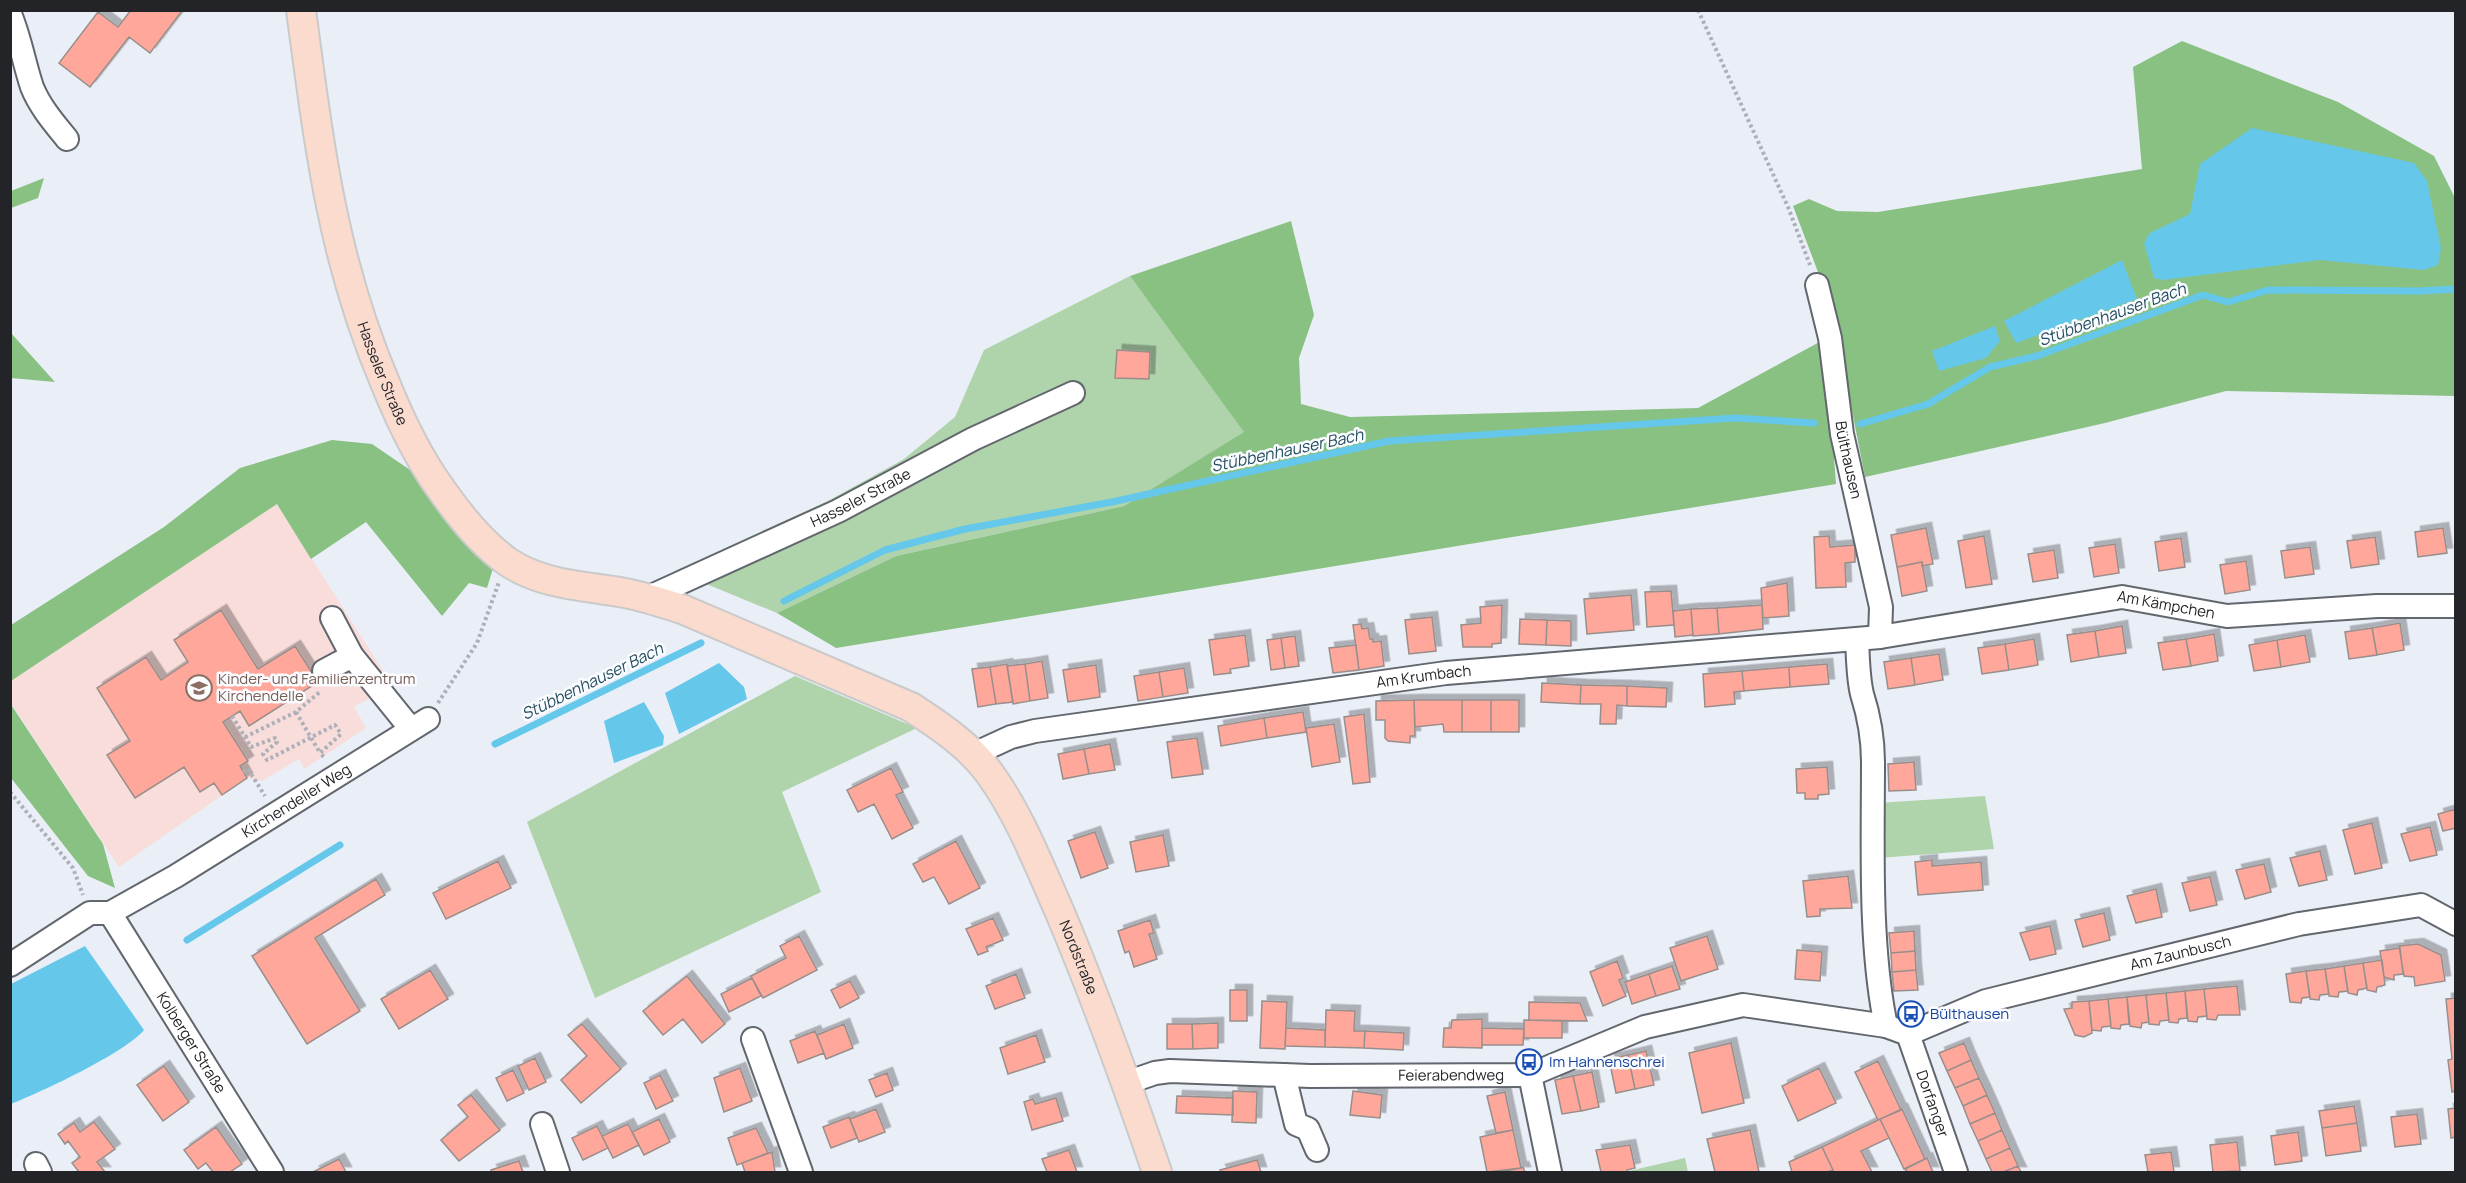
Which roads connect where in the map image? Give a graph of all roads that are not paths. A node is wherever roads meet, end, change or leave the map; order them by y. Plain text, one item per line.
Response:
1 (301, 10) edge
2 (10, 14) edge
3 (67, 139) dead end
4 (1817, 285) dead end
5 (1073, 393) dead end
6 (647, 598) junction
7 (2456, 606) edge
8 (332, 618) dead end
9 (1880, 637) junction
10 (1857, 640) junction
11 (352, 656) junction
12 (324, 671) road end
13 (974, 754) junction
14 (100, 913) junction
15 (2456, 924) edge
16 (10, 965) edge
17 (1886, 1026) junction
18 (1908, 1034) junction
19 (753, 1039) dead end
20 (1284, 1075) junction
21 (1530, 1075) junction
22 (1126, 1083) junction
23 (542, 1124) dead end
24 (1317, 1150) dead end
25 (272, 1173) edge
26 (558, 1173) edge
27 (801, 1173) edge
28 (1157, 1173) edge
29 (1550, 1173) edge
30 (1956, 1173) edge

1 - 6 main road, Hasseler Straße
2 - 3 street
4 - 9 street, Bülthausen
5 - 6 street, Hasseler Straße
6 - 13 main road, Hasseler Straße
7 - 9 street, Am Kämpchen
8 - 11 street
9 - 10 street, Am Krumbach
10 - 13 street, Am Krumbach
10 - 17 street
11 - 12 street
11 - 14 street, Kirchendeller Weg
13 - 22 main road, Nordstraße
14 - 16 street, Kirchendeller Weg
14 - 25 street, Kolberger Straße
15 - 18 street, Am Zaunbusch
17 - 18 street, Feierabendweg
17 - 21 street, Feierabendweg
18 - 30 street, Dorfanger
19 - 27 street
20 - 21 street, Feierabendweg
20 - 22 street, Feierabendweg
20 - 24 street
21 - 29 street
22 - 28 main road, Nordstraße
23 - 26 street

